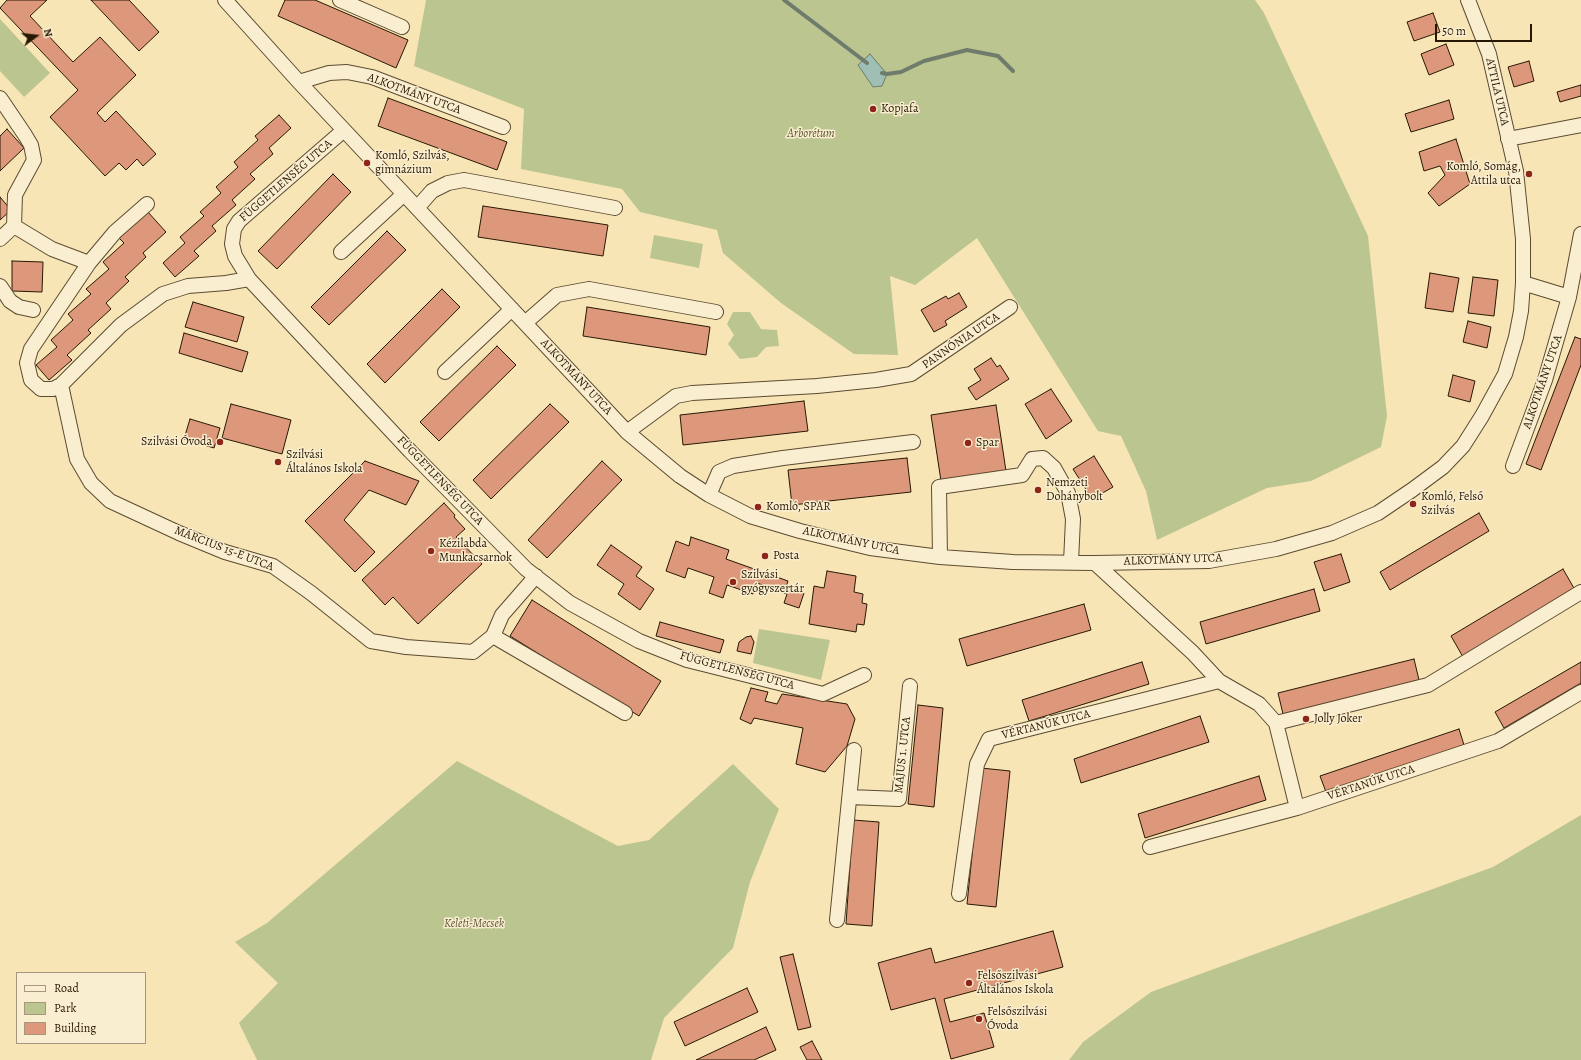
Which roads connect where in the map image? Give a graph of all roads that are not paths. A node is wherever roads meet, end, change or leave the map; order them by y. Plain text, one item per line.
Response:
1 (225, 0) edge
2 (340, 0) edge
3 (1468, 0) edge
4 (402, 27) dead end
5 (299, 82) junction
6 (0, 98) edge
7 (1581, 124) edge
8 (503, 127) dead end
9 (344, 130) junction
10 (1508, 139) junction
11 (404, 194) junction
12 (147, 204) dead end
13 (417, 208) junction
14 (615, 208) dead end
15 (14, 226) junction
16 (1581, 234) edge
17 (0, 239) edge
18 (341, 252) dead end
19 (89, 262) junction
20 (249, 279) junction
21 (1523, 283) junction
22 (0, 286) edge
23 (1569, 297) junction
24 (1010, 307) dead end
25 (512, 309) junction
26 (33, 310) dead end
27 (716, 312) dead end
28 (525, 323) junction
29 (445, 372) dead end
30 (61, 385) junction
31 (627, 432) junction
32 (913, 442) dead end
33 (1513, 466) dead end
34 (709, 495) junction
35 (940, 557) junction
36 (1071, 562) junction
37 (1096, 563) junction
38 (536, 576) junction
39 (1581, 592) edge
40 (493, 636) junction
41 (864, 675) dead end
42 (1219, 680) junction
43 (910, 686) dead end
44 (1581, 692) edge
45 (625, 713) dead end
46 (1276, 723) junction
47 (854, 750) dead end
48 (850, 797) junction
49 (1297, 808) junction
50 (1150, 847) dead end
51 (959, 894) dead end
52 (837, 920) dead end

1 - 5 street, ALKOTMÁNY UTCA
2 - 4 street
3 - 10 street, ATTILA UTCA
5 - 8 street, ALKOTMÁNY UTCA
5 - 9 street, ALKOTMÁNY UTCA
6 - 15 street
7 - 10 street
9 - 11 street, ALKOTMÁNY UTCA
9 - 20 street, FÜGGETLENSÉG UTCA
10 - 21 street, ALKOTMÁNY UTCA
11 - 13 street, ALKOTMÁNY UTCA
11 - 18 street
12 - 19 street
13 - 14 street
13 - 25 street, ALKOTMÁNY UTCA
15 - 17 street
15 - 19 street
16 - 23 street, ALKOTMÁNY UTCA
19 - 30 street
20 - 30 street
20 - 38 street, FÜGGETLENSÉG UTCA
21 - 23 street
21 - 37 street, ALKOTMÁNY UTCA
22 - 26 street
23 - 33 street, ALKOTMÁNY UTCA
24 - 31 street, PANNÓNIA UTCA
25 - 28 street, ALKOTMÁNY UTCA
25 - 29 street
27 - 28 street
28 - 31 street, ALKOTMÁNY UTCA
30 - 40 street, MÁRCIUS 15-E UTCA
31 - 34 street, ALKOTMÁNY UTCA
32 - 34 street
34 - 35 street, ALKOTMÁNY UTCA
35 - 36 street, ALKOTMÁNY UTCA
35 - 36 street
36 - 37 street, ALKOTMÁNY UTCA
37 - 42 street
38 - 40 street
38 - 41 street, FÜGGETLENSÉG UTCA
39 - 46 street
40 - 45 street
42 - 46 street
42 - 51 street, VÉRTANÚK UTCA
43 - 48 street, MÁJUS 1. UTCA
44 - 49 street, VÉRTANÚK UTCA
46 - 49 street
47 - 48 street
48 - 52 street
49 - 50 street, VÉRTANÚK UTCA

